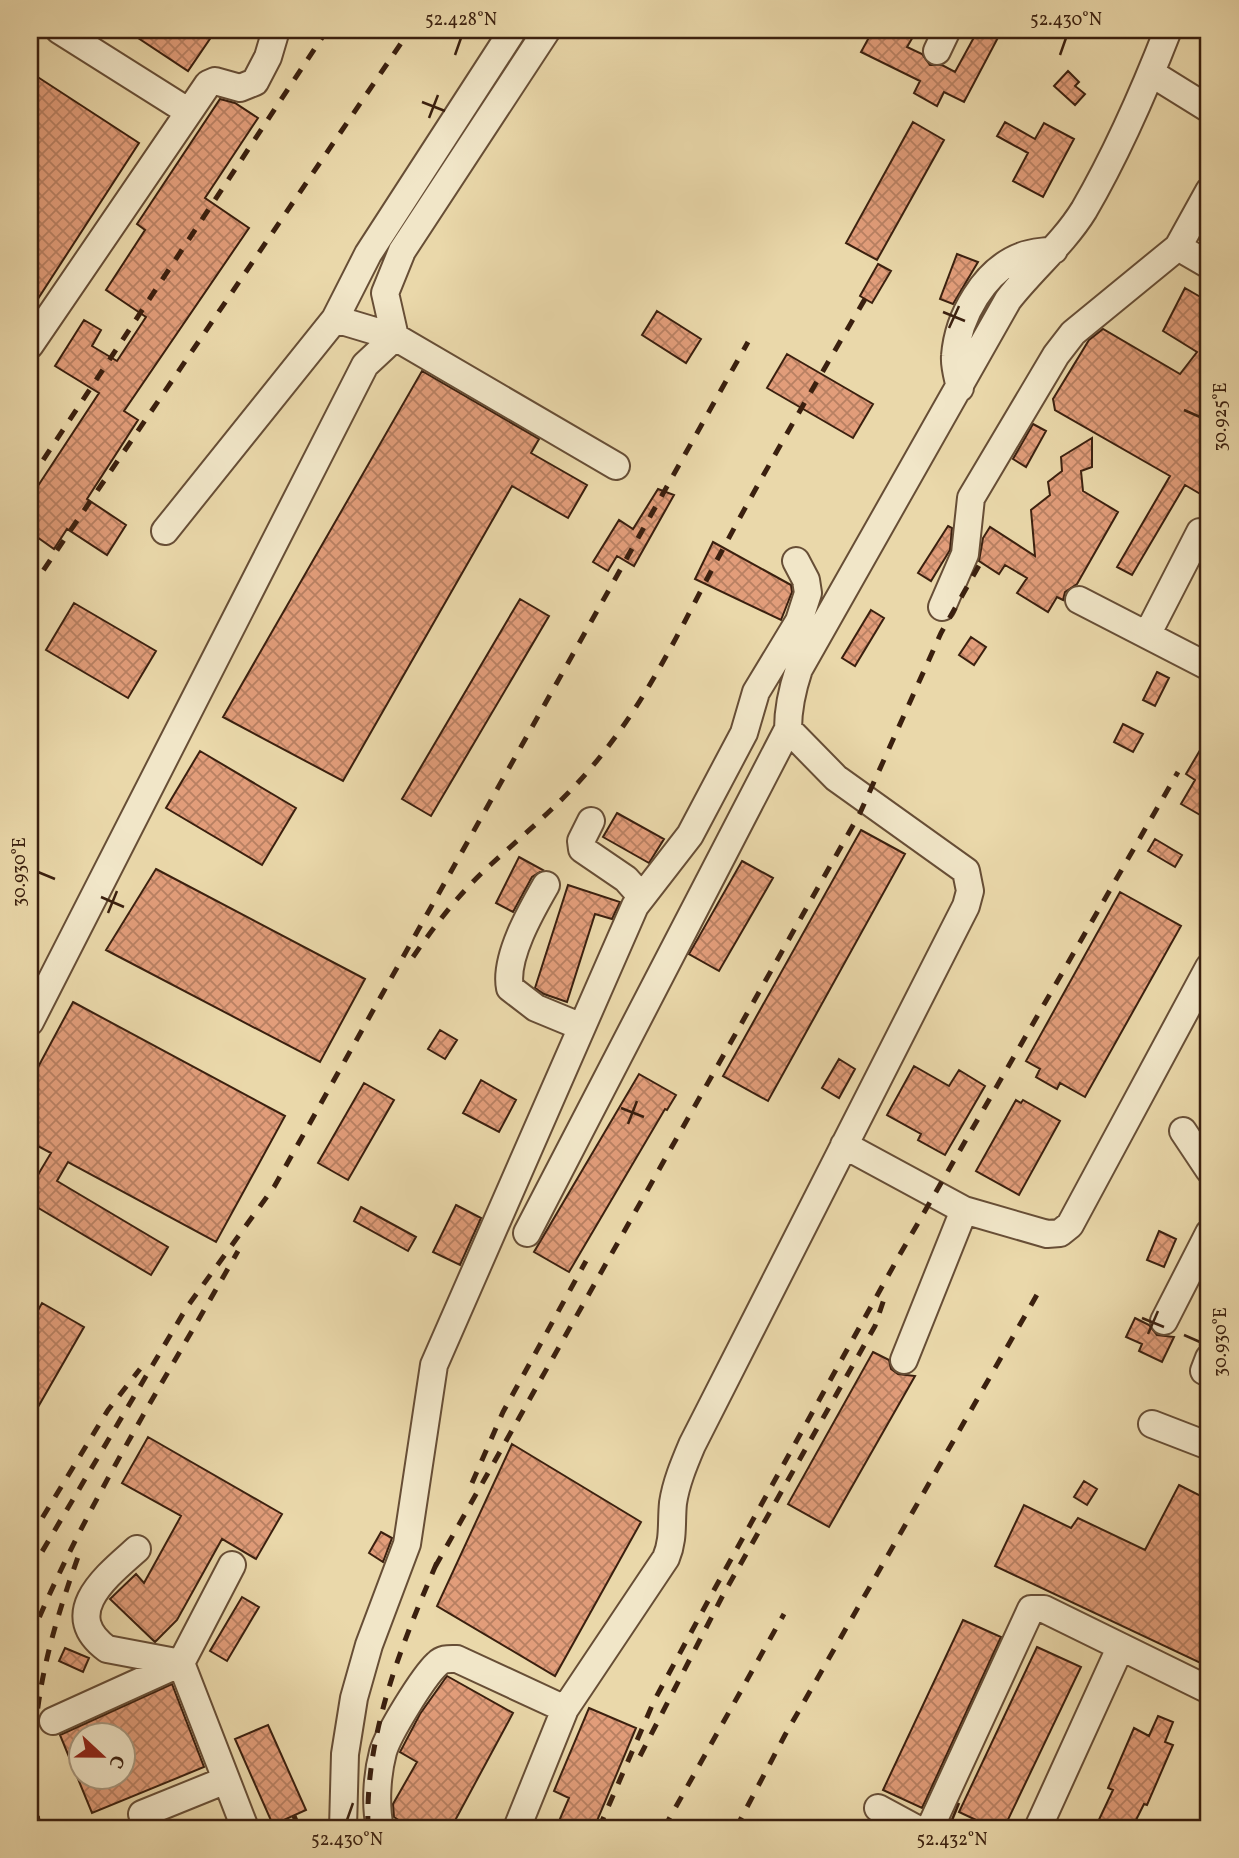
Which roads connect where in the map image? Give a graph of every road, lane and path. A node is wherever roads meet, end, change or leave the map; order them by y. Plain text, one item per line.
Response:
1 (59, 30) edge
2 (276, 30) edge
3 (513, 30) edge
4 (547, 30) edge
5 (1168, 30) edge
6 (1151, 73) junction
7 (1209, 109) edge
8 (189, 112) junction
9 (1209, 191) edge
10 (1178, 247) junction
11 (1209, 265) edge
12 (335, 319) junction
13 (395, 337) junction
14 (30, 345) edge
15 (616, 466) dead end
16 (165, 531) dead end
17 (1200, 532) dead end
18 (796, 561) dead end
19 (1079, 600) dead end
20 (942, 607) dead end
21 (1147, 635) junction
22 (1209, 667) edge
23 (788, 729) junction
24 (591, 821) dead end
25 (546, 885) dead end
26 (642, 897) junction
27 (1209, 967) edge
28 (30, 1021) edge
29 (582, 1027) junction
30 (1183, 1131) dead end
31 (844, 1145) junction
32 (1209, 1170) edge
33 (964, 1210) junction
34 (527, 1233) dead end
35 (1209, 1233) edge
36 (1164, 1321) dead end
37 (904, 1360) dead end
38 (1152, 1424) dead end
39 (1209, 1446) edge
40 (136, 1549) dead end
41 (232, 1565) dead end
42 (1120, 1648) junction
43 (181, 1663) junction
44 (1209, 1690) edge
45 (565, 1709) junction
46 (53, 1721) dead end
47 (226, 1780) junction
48 (878, 1808) dead end
49 (142, 1814) dead end
50 (245, 1828) edge
51 (343, 1828) edge
52 (380, 1828) edge
53 (517, 1828) edge
54 (915, 1828) edge
55 (930, 1828) edge
56 (1038, 1828) edge

1 - 8 lane
2 - 8 lane
3 - 12 lane
4 - 13 lane
5 - 6 lane
6 - 7 lane
6 - 23 lane
8 - 14 lane
9 - 10 lane
10 - 11 lane
10 - 20 lane
12 - 13 lane
12 - 16 lane
13 - 15 lane
13 - 28 lane
17 - 21 lane
18 - 26 lane
19 - 21 lane
21 - 22 lane
23 - 31 lane
23 - 34 lane
24 - 26 lane
25 - 29 lane
26 - 29 lane
27 - 33 lane
29 - 51 lane
30 - 32 lane
31 - 33 lane
31 - 45 lane
33 - 37 lane
35 - 36 lane
38 - 39 lane
40 - 43 lane
41 - 43 lane
42 - 44 lane
42 - 55 lane
42 - 56 lane
43 - 46 lane
43 - 47 lane
45 - 52 lane
45 - 53 lane
47 - 49 lane
47 - 50 lane
48 - 54 lane

